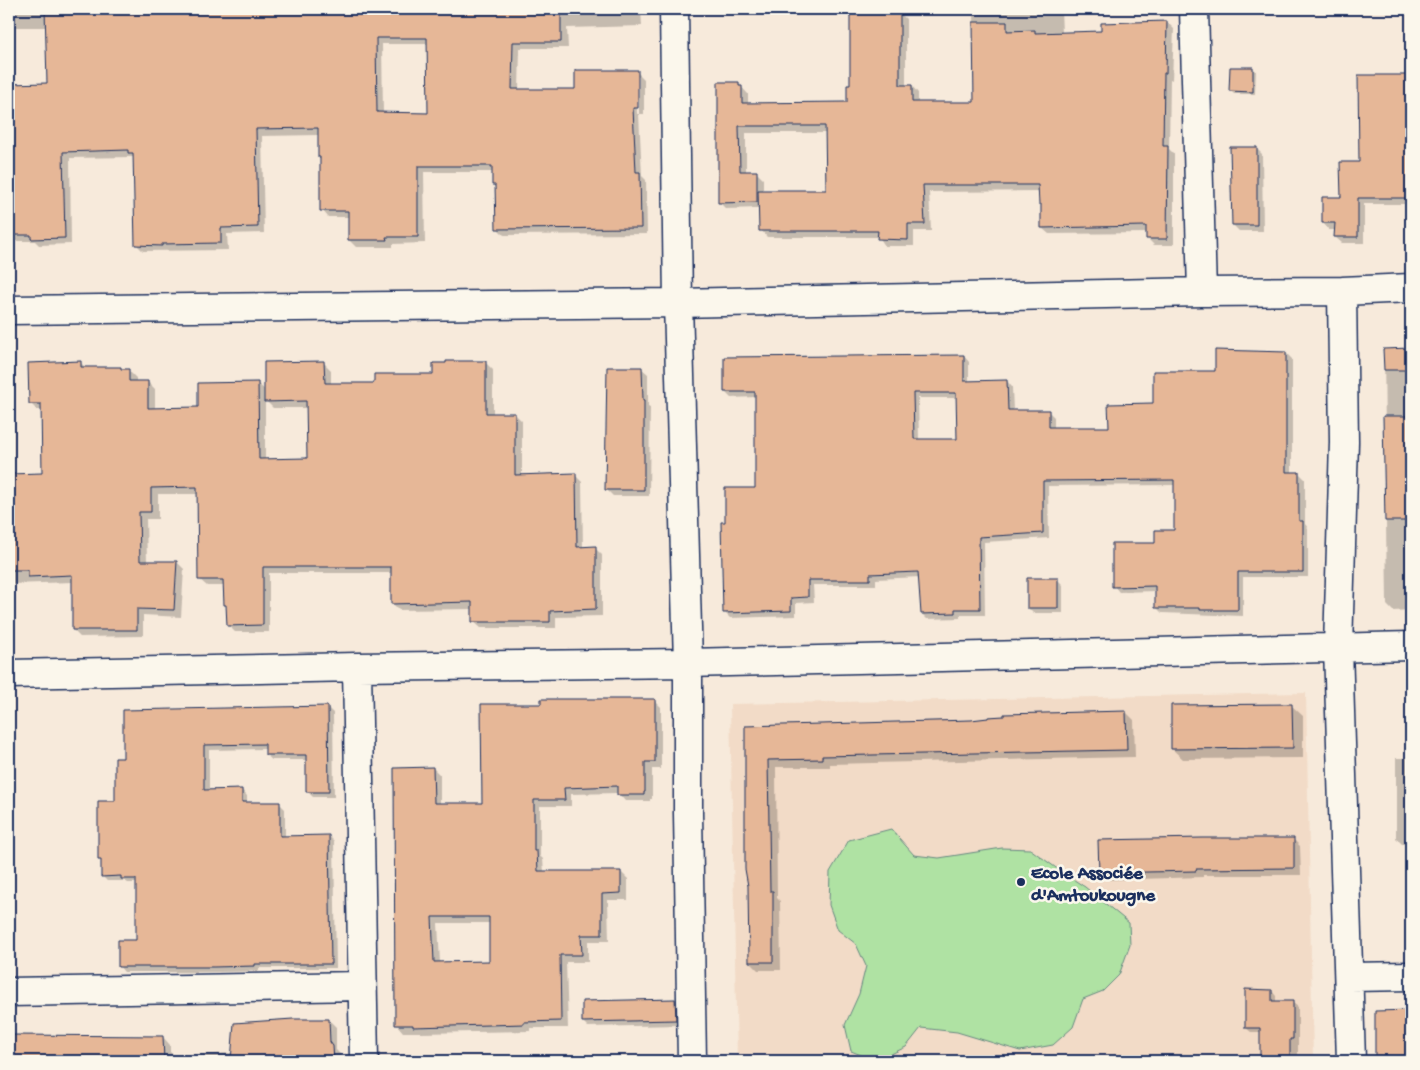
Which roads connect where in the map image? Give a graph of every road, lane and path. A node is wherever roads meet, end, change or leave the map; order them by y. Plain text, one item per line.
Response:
1 (674, 9) edge
2 (1194, 9) edge
3 (1411, 288) edge
4 (1342, 291) junction
5 (1202, 292) junction
6 (678, 304) junction
7 (9, 310) edge
8 (1411, 646) edge
9 (1338, 648) junction
10 (688, 663) junction
11 (357, 667) junction
12 (9, 674) edge
13 (1411, 976) edge
14 (1350, 977) junction
15 (362, 986) junction
16 (9, 992) edge
17 (364, 1061) edge
18 (692, 1061) edge
19 (1352, 1061) edge

1 - 6 street
2 - 5 street
3 - 4 street
4 - 5 street
4 - 9 street
5 - 6 street
6 - 7 street
6 - 10 street
8 - 9 street
9 - 10 street
9 - 14 street
10 - 11 street
10 - 18 street
11 - 12 street
11 - 15 street
13 - 14 street
14 - 19 street
15 - 16 street
15 - 17 street

